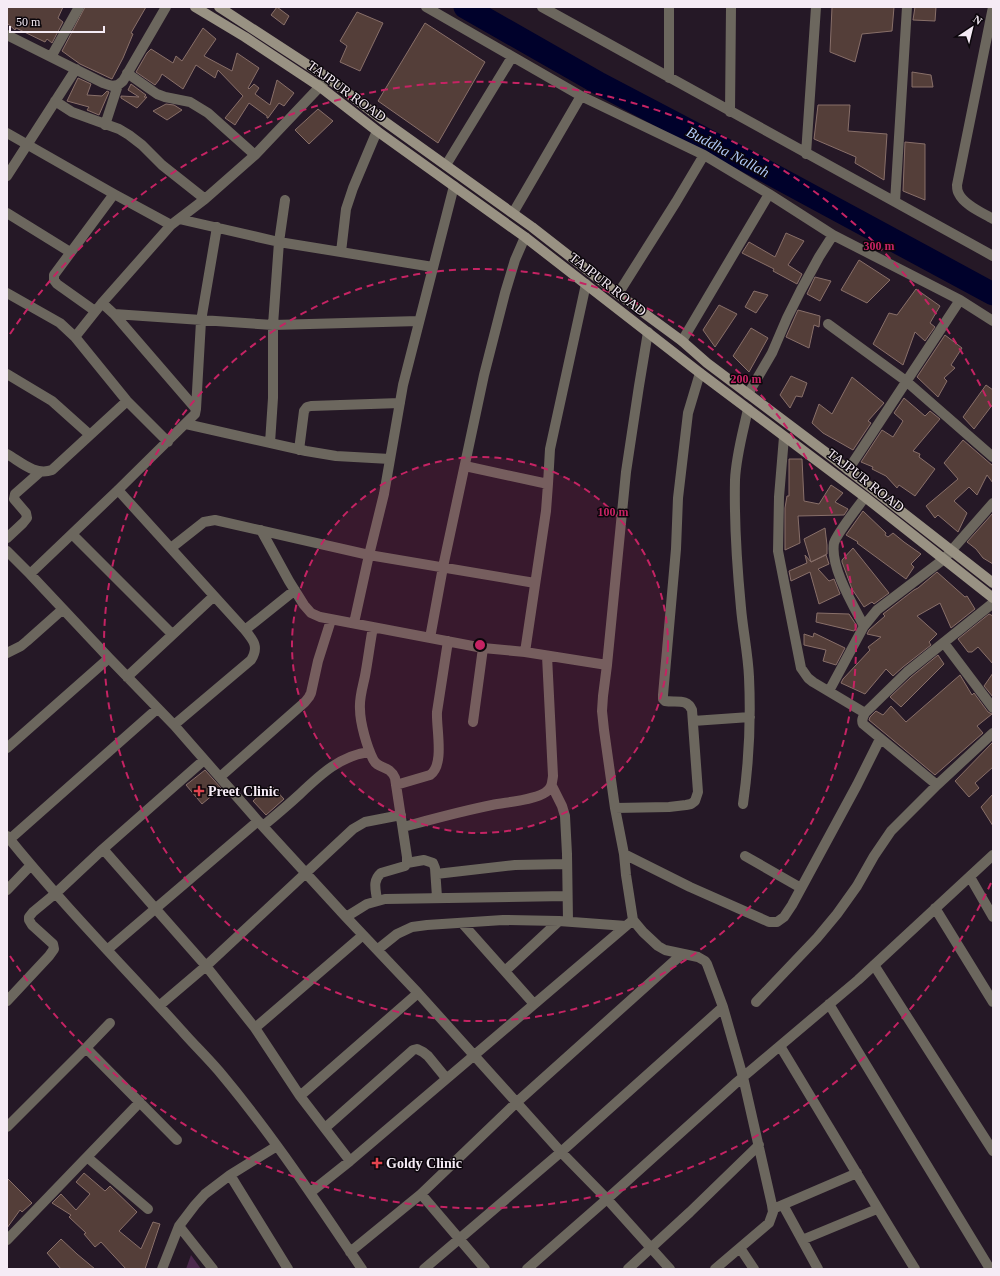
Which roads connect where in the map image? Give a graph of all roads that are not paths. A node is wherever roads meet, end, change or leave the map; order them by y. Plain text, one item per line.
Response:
1 (79, 7) edge
2 (166, 7) edge
3 (195, 7) edge
4 (219, 7) edge
5 (426, 7) edge
6 (542, 7) edge
7 (669, 7) edge
8 (731, 7) edge
9 (816, 7) edge
10 (907, 7) edge
11 (993, 7) edge
12 (7, 35) edge
13 (51, 57) junction
14 (512, 57) junction
15 (76, 69) junction
16 (127, 73) junction
17 (328, 78) junction
18 (669, 78) junction
19 (118, 86) junction
20 (319, 86) junction
21 (581, 96) junction
22 (55, 101) junction
23 (730, 112) junction
24 (106, 125) junction
25 (377, 131) junction
26 (7, 133) edge
27 (28, 145) junction
28 (806, 154) junction
29 (255, 155) junction
30 (704, 155) junction
31 (446, 165) junction
32 (7, 176) edge
33 (454, 186) junction
34 (114, 194) junction
35 (769, 194) junction
36 (205, 199) junction
37 (285, 200) dead end
38 (895, 202) junction
39 (7, 213) edge
40 (513, 213) junction
41 (993, 219) edge
42 (175, 222) junction
43 (217, 227) junction
44 (833, 235) junction
45 (525, 237) junction
46 (279, 242) junction
47 (70, 252) junction
48 (341, 252) junction
49 (993, 256) edge
50 (433, 267) junction
51 (586, 284) junction
52 (7, 292) edge
53 (618, 294) junction
54 (960, 300) junction
55 (102, 303) junction
56 (95, 312) junction
57 (114, 314) junction
58 (202, 321) junction
59 (419, 321) junction
60 (993, 321) edge
61 (828, 324) dead end
62 (273, 326) junction
63 (648, 332) junction
64 (74, 336) junction
65 (682, 341) junction
66 (700, 373) junction
67 (7, 374) edge
68 (906, 381) junction
69 (748, 394) junction
70 (128, 400) junction
71 (400, 403) junction
72 (196, 408) junction
73 (748, 409) junction
74 (186, 424) junction
75 (90, 435) junction
76 (784, 437) junction
77 (168, 442) junction
78 (270, 443) junction
79 (299, 450) junction
80 (7, 454) edge
81 (993, 457) edge
82 (390, 459) junction
83 (465, 466) junction
84 (848, 470) junction
85 (40, 472) junction
86 (548, 484) junction
87 (118, 490) junction
88 (865, 497) junction
89 (993, 503) edge
90 (261, 530) junction
91 (72, 534) junction
92 (7, 538) edge
93 (171, 548) junction
94 (952, 550) junction
95 (7, 552) edge
96 (369, 555) junction
97 (944, 559) junction
98 (443, 567) junction
99 (30, 574) junction
100 (535, 583) junction
101 (993, 583) edge
102 (295, 590) junction
103 (214, 596) junction
104 (993, 598) edge
105 (993, 603) edge
106 (63, 609) junction
107 (331, 620) junction
108 (354, 623) junction
109 (864, 626) junction
110 (373, 627) junction
111 (245, 630) junction
112 (172, 634) junction
113 (430, 638) junction
114 (448, 641) junction
115 (944, 643) junction
116 (483, 648) junction
117 (525, 652) junction
118 (7, 653) edge
119 (547, 656) junction
120 (109, 658) junction
121 (607, 665) junction
122 (127, 677) junction
123 (829, 691) junction
124 (993, 708) edge
125 (157, 709) junction
126 (865, 713) junction
127 (750, 717) junction
128 (692, 721) junction
129 (473, 722) dead end
130 (174, 725) junction
131 (993, 733) edge
132 (880, 739) junction
133 (7, 748) edge
134 (370, 752) junction
135 (204, 760) junction
136 (220, 777) junction
137 (396, 785) junction
138 (937, 785) junction
139 (552, 786) junction
140 (743, 804) dead end
141 (615, 808) junction
142 (401, 815) junction
143 (260, 824) junction
144 (403, 827) junction
145 (8, 837) edge
146 (103, 849) junction
147 (624, 854) junction
148 (993, 855) edge
149 (745, 856) dead end
150 (408, 863) junction
151 (31, 864) junction
152 (567, 864) junction
153 (306, 873) junction
154 (436, 874) junction
155 (970, 877) junction
156 (801, 888) junction
157 (7, 890) edge
158 (56, 893) junction
159 (567, 896) junction
160 (437, 897) junction
161 (377, 900) junction
162 (156, 908) junction
163 (935, 908) junction
164 (346, 917) junction
165 (993, 917) edge
166 (564, 921) junction
167 (462, 922) junction
168 (630, 923) junction
169 (363, 935) junction
170 (107, 950) junction
171 (377, 950) junction
172 (682, 954) junction
173 (874, 965) junction
174 (206, 966) junction
175 (505, 971) junction
176 (418, 993) junction
177 (7, 1002) edge
178 (756, 1002) dead end
179 (993, 1002) edge
180 (534, 1004) junction
181 (830, 1004) junction
182 (159, 1006) junction
183 (723, 1007) junction
184 (110, 1023) dead end
185 (255, 1028) junction
186 (780, 1046) junction
187 (86, 1048) junction
188 (474, 1055) junction
189 (743, 1077) junction
190 (446, 1078) junction
191 (300, 1096) junction
192 (140, 1102) junction
193 (517, 1102) junction
194 (7, 1127) edge
195 (325, 1128) junction
196 (177, 1140) dead end
197 (759, 1144) junction
198 (277, 1146) junction
199 (993, 1151) edge
200 (561, 1152) junction
201 (87, 1157) junction
202 (350, 1161) junction
203 (857, 1173) junction
204 (230, 1175) junction
205 (310, 1192) junction
206 (421, 1194) junction
207 (607, 1199) junction
208 (784, 1205) junction
209 (773, 1209) junction
210 (877, 1209) junction
211 (148, 1210) dead end
212 (179, 1226) junction
213 (460, 1238) junction
214 (7, 1240) edge
215 (802, 1240) junction
216 (651, 1248) junction
217 (740, 1248) junction
218 (350, 1252) junction
219 (162, 1269) edge
220 (213, 1269) edge
221 (288, 1269) edge
222 (362, 1269) edge
223 (424, 1269) edge
224 (485, 1269) edge
225 (527, 1269) edge
226 (628, 1269) edge
227 (670, 1269) edge
228 (715, 1269) edge
229 (754, 1269) edge
230 (818, 1269) edge
231 (915, 1269) edge
232 (990, 1269) edge

1 - 13 street
2 - 16 street
3 - 20 main road, TAJPUR ROAD
4 - 17 main road, TAJPUR ROAD
5 - 14 street
6 - 18 street
7 - 18 street
8 - 23 street
9 - 28 street
10 - 38 street
11 - 41 street
12 - 13 street
13 - 15 street
14 - 21 street
14 - 31 street
15 - 19 street
15 - 22 street
16 - 19 street
16 - 29 street
17 - 20 street
17 - 31 main road, TAJPUR ROAD
18 - 23 street
19 - 24 street
20 - 25 main road, TAJPUR ROAD
20 - 29 street
21 - 30 street
21 - 40 street
22 - 24 street
22 - 27 street
23 - 28 street
24 - 36 street
25 - 33 main road, TAJPUR ROAD
25 - 48 street
26 - 27 street
27 - 32 street
27 - 34 street
28 - 38 street
29 - 36 street
30 - 35 street
30 - 53 street
31 - 40 main road, TAJPUR ROAD
33 - 45 main road, TAJPUR ROAD
33 - 50 street
34 - 42 street
34 - 47 street
35 - 44 street
35 - 65 street
36 - 42 street
37 - 46 street
38 - 49 street
39 - 47 street
40 - 53 main road, TAJPUR ROAD
42 - 43 street
42 - 55 street
43 - 46 street
43 - 58 street
44 - 54 street
44 - 69 street
45 - 51 main road, TAJPUR ROAD
45 - 83 street
46 - 48 street
46 - 62 street
47 - 56 street
48 - 50 street
50 - 59 street
51 - 63 main road, TAJPUR ROAD
51 - 86 street
52 - 64 street
53 - 65 main road, TAJPUR ROAD
54 - 60 street
54 - 68 street
55 - 56 street
55 - 57 street
56 - 64 street
57 - 58 street
57 - 72 street
58 - 62 street
58 - 72 street
59 - 62 street
59 - 71 street
61 - 68 street
62 - 78 street
63 - 66 main road, TAJPUR ROAD
63 - 121 street
64 - 70 street
65 - 69 main road, TAJPUR ROAD
66 - 73 main road, TAJPUR ROAD
66 - 128 street
67 - 75 street
68 - 81 street
68 - 84 street
69 - 84 main road, TAJPUR ROAD
70 - 75 street
70 - 77 street
71 - 79 street
71 - 82 street
72 - 74 street
73 - 76 main road, TAJPUR ROAD
73 - 127 street
74 - 77 street
74 - 78 street
75 - 85 street
76 - 88 main road, TAJPUR ROAD
76 - 123 street
77 - 87 street
78 - 79 street
79 - 82 street
80 - 85 street
82 - 96 street
83 - 86 street
83 - 98 street
84 - 94 main road, TAJPUR ROAD
85 - 92 street
86 - 100 street
87 - 91 street
87 - 93 street
88 - 97 main road, TAJPUR ROAD
88 - 109 street
89 - 94 street
90 - 93 street
90 - 96 street
90 - 102 street
91 - 99 street
91 - 112 street
93 - 103 street
94 - 97 street
94 - 101 main road, TAJPUR ROAD
95 - 99 street
96 - 98 street
96 - 108 street
97 - 104 main road, TAJPUR ROAD
97 - 109 street
98 - 100 street
98 - 113 street
99 - 106 street
100 - 117 street
102 - 107 street
102 - 111 street
103 - 111 street
103 - 112 street
105 - 115 street
106 - 118 street
106 - 120 street
107 - 108 street
107 - 136 street
108 - 110 street
109 - 123 street
110 - 113 street
110 - 134 street
111 - 130 street
112 - 122 street
113 - 114 street
114 - 116 street
114 - 137 street
115 - 124 street
115 - 126 street
116 - 117 street
116 - 129 street
117 - 119 street
119 - 121 street
119 - 139 street
120 - 122 street
120 - 133 street
121 - 141 street
122 - 125 street
123 - 126 street
125 - 130 street
125 - 145 street
126 - 132 street
127 - 128 street
127 - 140 street
128 - 141 street
130 - 135 street
131 - 138 street
132 - 138 street
132 - 156 street
134 - 137 street
134 - 143 street
135 - 136 street
135 - 146 street
136 - 143 street
137 - 142 street
138 - 178 street
139 - 144 street
139 - 152 street
141 - 147 street
142 - 144 street
142 - 153 street
143 - 153 street
143 - 162 street
144 - 150 street
145 - 151 street
146 - 158 street
146 - 162 street
147 - 156 street
147 - 168 street
148 - 155 street
149 - 156 street
150 - 154 street
150 - 161 street
151 - 157 street
151 - 158 street
152 - 154 street
152 - 159 street
153 - 164 street
153 - 174 street
154 - 160 street
155 - 163 street
155 - 165 street
158 - 170 street
158 - 177 street
159 - 160 street
159 - 166 street
160 - 161 street
161 - 164 street
162 - 170 street
162 - 174 street
163 - 173 street
163 - 179 street
164 - 169 street
166 - 167 street
166 - 168 street
166 - 175 street
167 - 171 street
167 - 175 street
168 - 172 street
168 - 180 street
169 - 171 street
169 - 185 street
170 - 182 street
171 - 176 street
172 - 183 street
172 - 193 street
173 - 181 street
173 - 199 street
174 - 182 street
174 - 185 street
175 - 180 street
176 - 188 street
176 - 191 street
180 - 188 street
181 - 186 street
181 - 232 street
182 - 198 street
183 - 189 street
183 - 200 street
184 - 187 street
185 - 191 street
186 - 189 street
186 - 203 street
187 - 192 street
187 - 194 street
188 - 190 street
188 - 193 street
189 - 197 street
189 - 207 street
190 - 195 street
190 - 202 street
191 - 195 street
192 - 196 street
192 - 201 street
193 - 200 street
193 - 206 street
195 - 202 street
197 - 209 street
197 - 216 street
198 - 204 street
198 - 205 street
200 - 207 street
200 - 213 street
201 - 211 street
201 - 214 street
202 - 205 street
203 - 208 street
203 - 210 street
204 - 212 street
204 - 221 street
205 - 218 street
206 - 213 street
206 - 218 street
207 - 216 street
207 - 225 street
208 - 209 street
208 - 215 street
209 - 217 street
210 - 215 street
210 - 231 street
212 - 219 street
212 - 220 street
213 - 223 street
213 - 224 street
215 - 230 street
216 - 226 street
216 - 227 street
217 - 228 street
217 - 229 street
218 - 222 street

